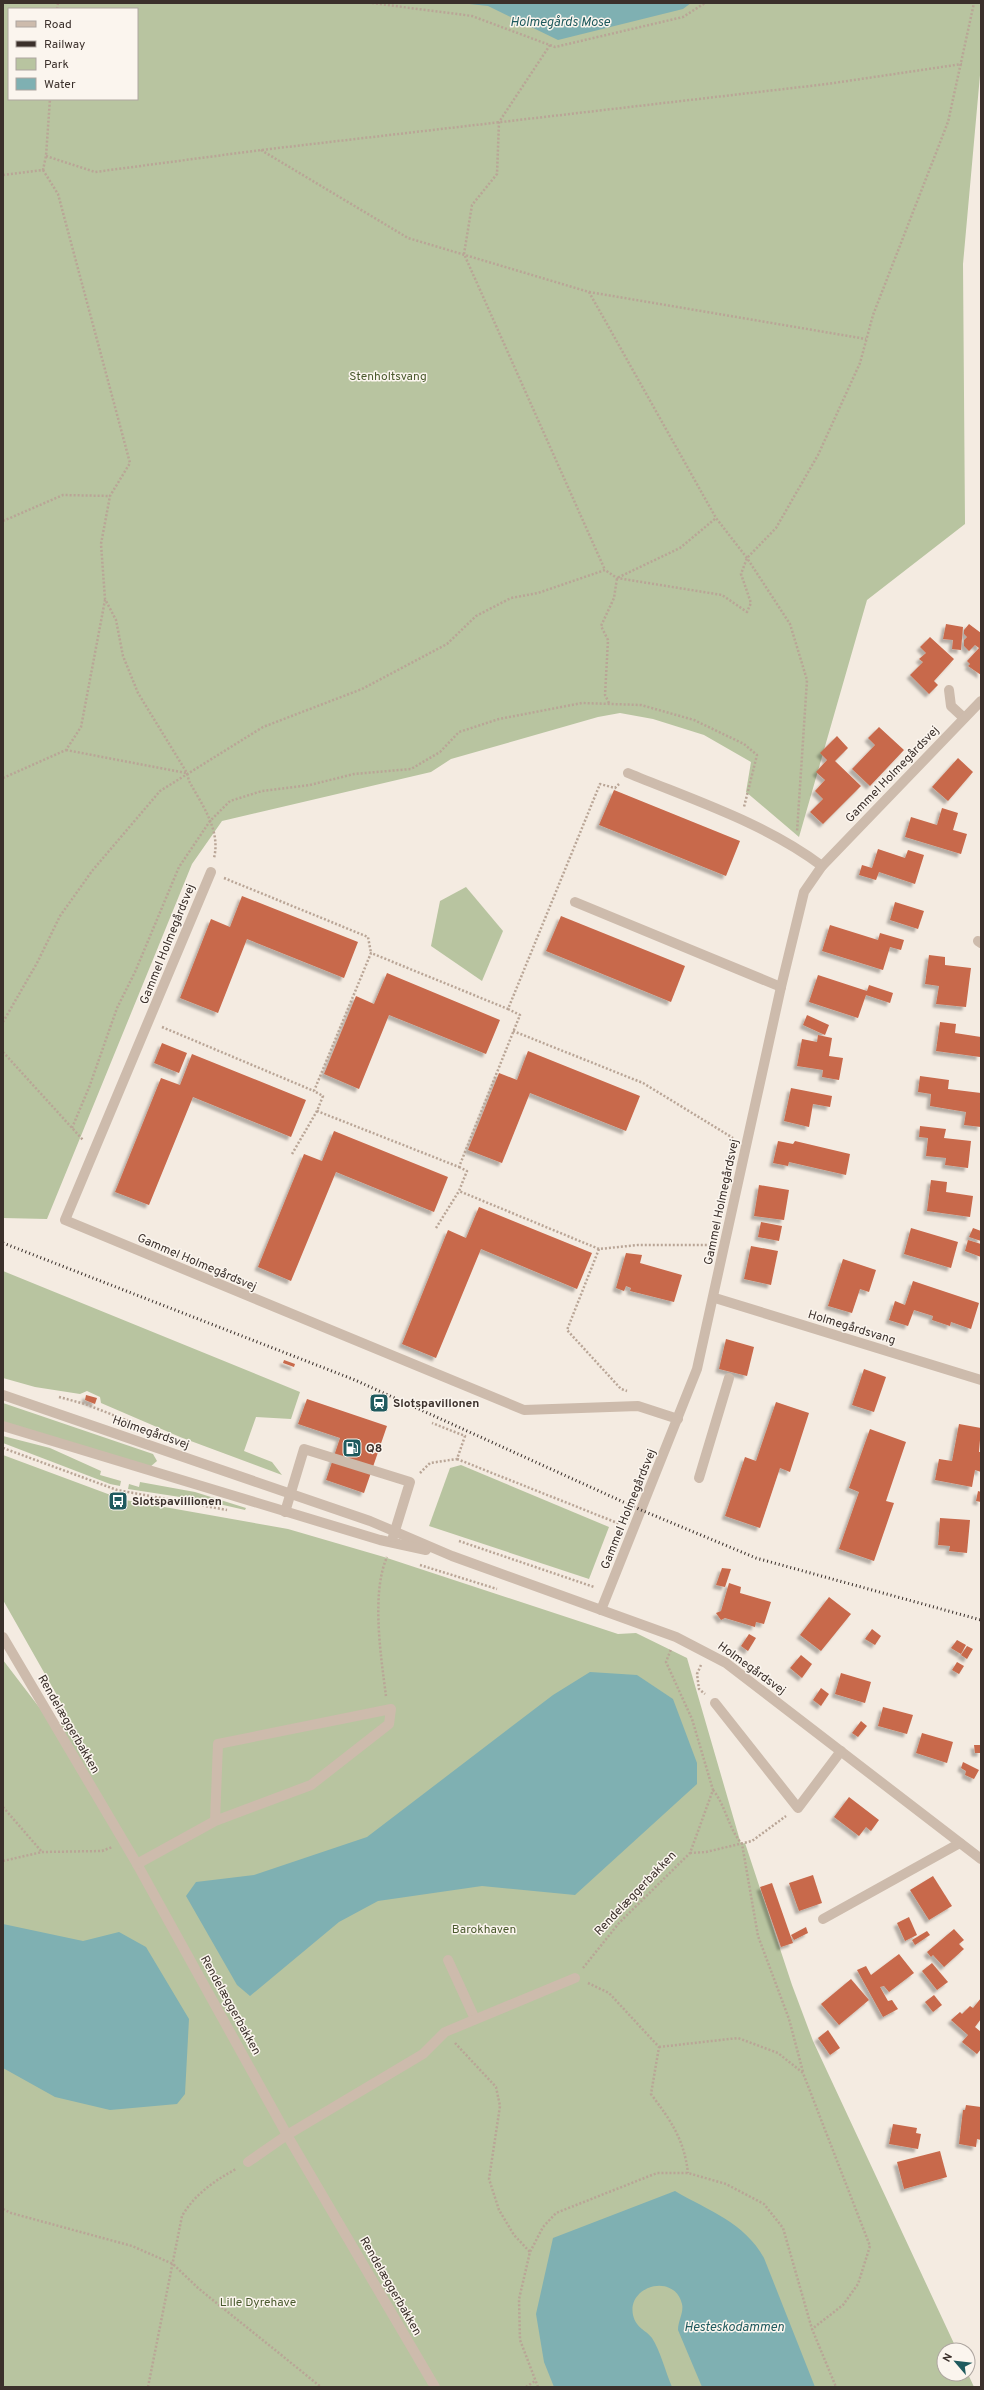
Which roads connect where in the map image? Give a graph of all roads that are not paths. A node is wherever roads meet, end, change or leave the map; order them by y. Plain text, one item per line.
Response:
1 (949, 690) dead end
2 (981, 701) edge
3 (964, 718) junction
4 (628, 773) road end
5 (822, 866) junction
6 (211, 872) road end
7 (575, 902) dead end
8 (781, 987) junction
9 (715, 1298) junction
10 (729, 1378) dead end
11 (981, 1380) edge
12 (3, 1395) edge
13 (678, 1419) junction
14 (3, 1426) edge
15 (698, 1478) dead end
16 (290, 1494) junction
17 (284, 1512) junction
18 (395, 1532) junction
19 (392, 1543) junction
20 (452, 1556) junction
21 (601, 1610) junction
22 (3, 1637) edge
23 (715, 1703) road end
24 (842, 1751) junction
25 (216, 1821) junction
26 (960, 1843) junction
27 (981, 1859) edge
28 (136, 1864) junction
29 (823, 1919) dead end
30 (448, 1960) dead end
31 (575, 1978) road end
32 (475, 2019) junction
33 (288, 2135) junction
34 (248, 2162) road end
35 (435, 2387) edge

1 - 3 street
2 - 3 street, Gammel Holmegårdsvej
3 - 5 street, Gammel Holmegårdsvej
4 - 5 street
5 - 8 street, Gammel Holmegårdsvej
6 - 13 street, Gammel Holmegårdsvej
7 - 8 street
8 - 9 street, Gammel Holmegårdsvej
9 - 11 street, Holmegårdsvang
9 - 13 street, Gammel Holmegårdsvej
10 - 15 street
12 - 16 street, Holmegårdsvej
13 - 21 street, Gammel Holmegårdsvej
14 - 17 street, Holmegårdsvej
16 - 17 street
16 - 18 street, Holmegårdsvej
16 - 18 street
17 - 19 street, Holmegårdsvej
18 - 19 street
18 - 20 street, Holmegårdsvej
19 - 20 street, Holmegårdsvej
20 - 21 street, Holmegårdsvej
21 - 24 street, Holmegårdsvej
22 - 28 street, Rendelæggerbakken
23 - 24 street
24 - 26 street, Holmegårdsvej
25 - 25 street
25 - 28 street
26 - 27 street, Holmegårdsvej
26 - 29 street
28 - 33 street, Rendelæggerbakken
30 - 32 street
31 - 32 street
32 - 33 street
33 - 34 street
33 - 35 street, Rendelæggerbakken

